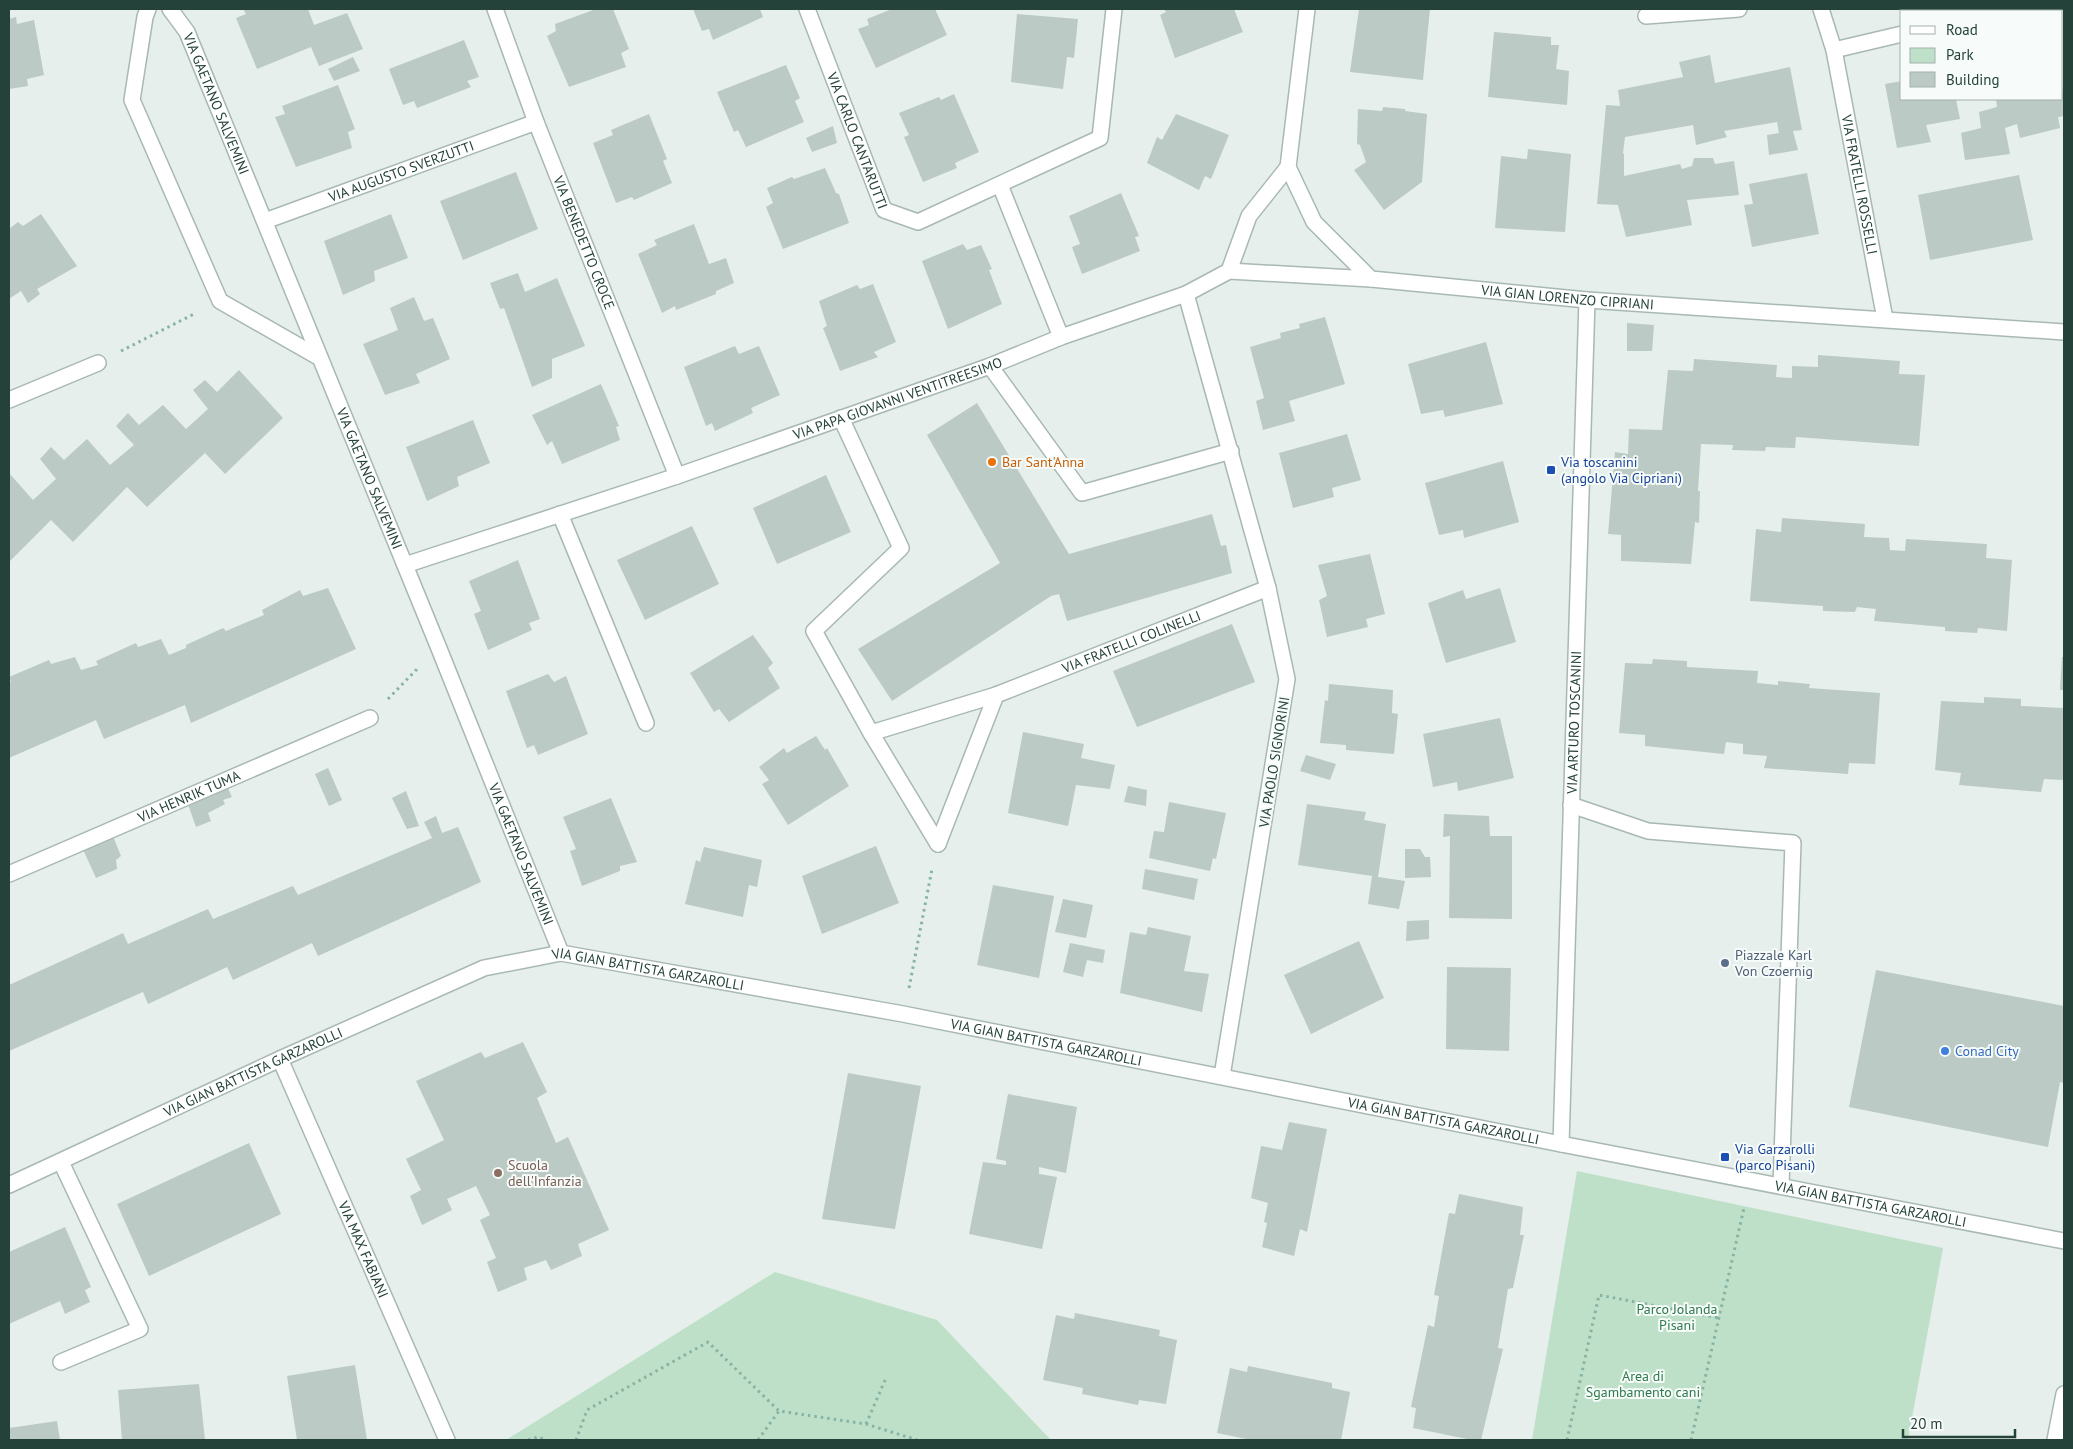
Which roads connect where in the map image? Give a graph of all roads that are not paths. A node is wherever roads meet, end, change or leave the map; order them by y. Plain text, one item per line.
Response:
1 (148, 9) edge
2 (170, 9) edge
3 (495, 9) edge
4 (807, 9) edge
5 (1114, 9) edge
6 (1307, 9) edge
7 (1739, 9) edge
8 (1821, 9) edge
9 (1646, 16) dead end
10 (1900, 34) edge
11 (1834, 50) junction
12 (536, 122) junction
13 (1288, 166) junction
14 (1000, 185) junction
15 (265, 221) junction
16 (1230, 271) junction
17 (1371, 279) junction
18 (1186, 294) junction
19 (1587, 300) junction
20 (1885, 319) junction
21 (2064, 332) edge
22 (1061, 337) junction
23 (320, 358) junction
24 (98, 362) road end
25 (990, 366) junction
26 (9, 400) edge
27 (840, 418) junction
28 (1231, 451) junction
29 (677, 476) junction
30 (560, 514) junction
31 (405, 565) junction
32 (1268, 588) junction
33 (996, 695) junction
34 (370, 718) road end
35 (646, 723) dead end
36 (871, 733) junction
37 (1571, 805) junction
38 (9, 874) edge
39 (561, 953) junction
40 (280, 1059) junction
41 (1222, 1076) junction
42 (1561, 1144) junction
43 (61, 1162) junction
44 (9, 1185) edge
45 (1781, 1186) junction
46 (2064, 1241) edge
47 (61, 1362) dead end
48 (2064, 1394) edge
49 (447, 1440) edge
50 (2055, 1440) edge

1 - 23 street
2 - 15 street, VIA GAETANO SALVEMINI
3 - 12 street, VIA BENEDETTO CROCE
4 - 14 street, VIA CARLO CANTARUTTI
5 - 14 street, VIA CARLO CANTARUTTI
6 - 13 street
7 - 9 street
8 - 11 street, VIA FRATELLI ROSSELLI
10 - 11 street
11 - 20 street, VIA FRATELLI ROSSELLI
12 - 15 street, VIA AUGUSTO SVERZUTTI
12 - 29 street, VIA BENEDETTO CROCE
13 - 16 street
13 - 17 street
14 - 22 street
15 - 23 street, VIA GAETANO SALVEMINI
16 - 17 street
16 - 18 street, VIA PAPA GIOVANNI VENTITREESIMO
17 - 19 street, VIA GIAN LORENZO CIPRIANI
18 - 22 street, VIA PAPA GIOVANNI VENTITREESIMO
18 - 28 street, VIA PAOLO SIGNORINI
19 - 20 street, VIA GIAN LORENZO CIPRIANI
19 - 37 street, VIA ARTURO TOSCANINI
20 - 21 street, VIA GIAN LORENZO CIPRIANI
22 - 25 street, VIA PAPA GIOVANNI VENTITREESIMO
23 - 31 street, VIA GAETANO SALVEMINI
24 - 26 street
25 - 27 street, VIA PAPA GIOVANNI VENTITREESIMO
25 - 28 street
27 - 29 street, VIA PAPA GIOVANNI VENTITREESIMO
27 - 36 street
28 - 32 street, VIA PAOLO SIGNORINI
29 - 30 street, VIA PAPA GIOVANNI VENTITREESIMO
30 - 31 street, VIA PAPA GIOVANNI VENTITREESIMO
30 - 35 street
31 - 39 street, VIA GAETANO SALVEMINI
32 - 33 street, VIA FRATELLI COLINELLI
32 - 41 street, VIA PAOLO SIGNORINI
33 - 36 street, VIA FRATELLI COLINELLI
33 - 36 street
34 - 38 street, VIA HENRIK TUMA
37 - 42 street, VIA ARTURO TOSCANINI
37 - 45 street
39 - 40 street, VIA GIAN BATTISTA GARZAROLLI
39 - 41 street, VIA GIAN BATTISTA GARZAROLLI
40 - 43 street, VIA GIAN BATTISTA GARZAROLLI
40 - 49 street, VIA MAX FABIANI
41 - 42 street, VIA GIAN BATTISTA GARZAROLLI
42 - 45 street, VIA GIAN BATTISTA GARZAROLLI
43 - 44 street, VIA GIAN BATTISTA GARZAROLLI
43 - 47 street
45 - 46 street, VIA GIAN BATTISTA GARZAROLLI
48 - 50 street

